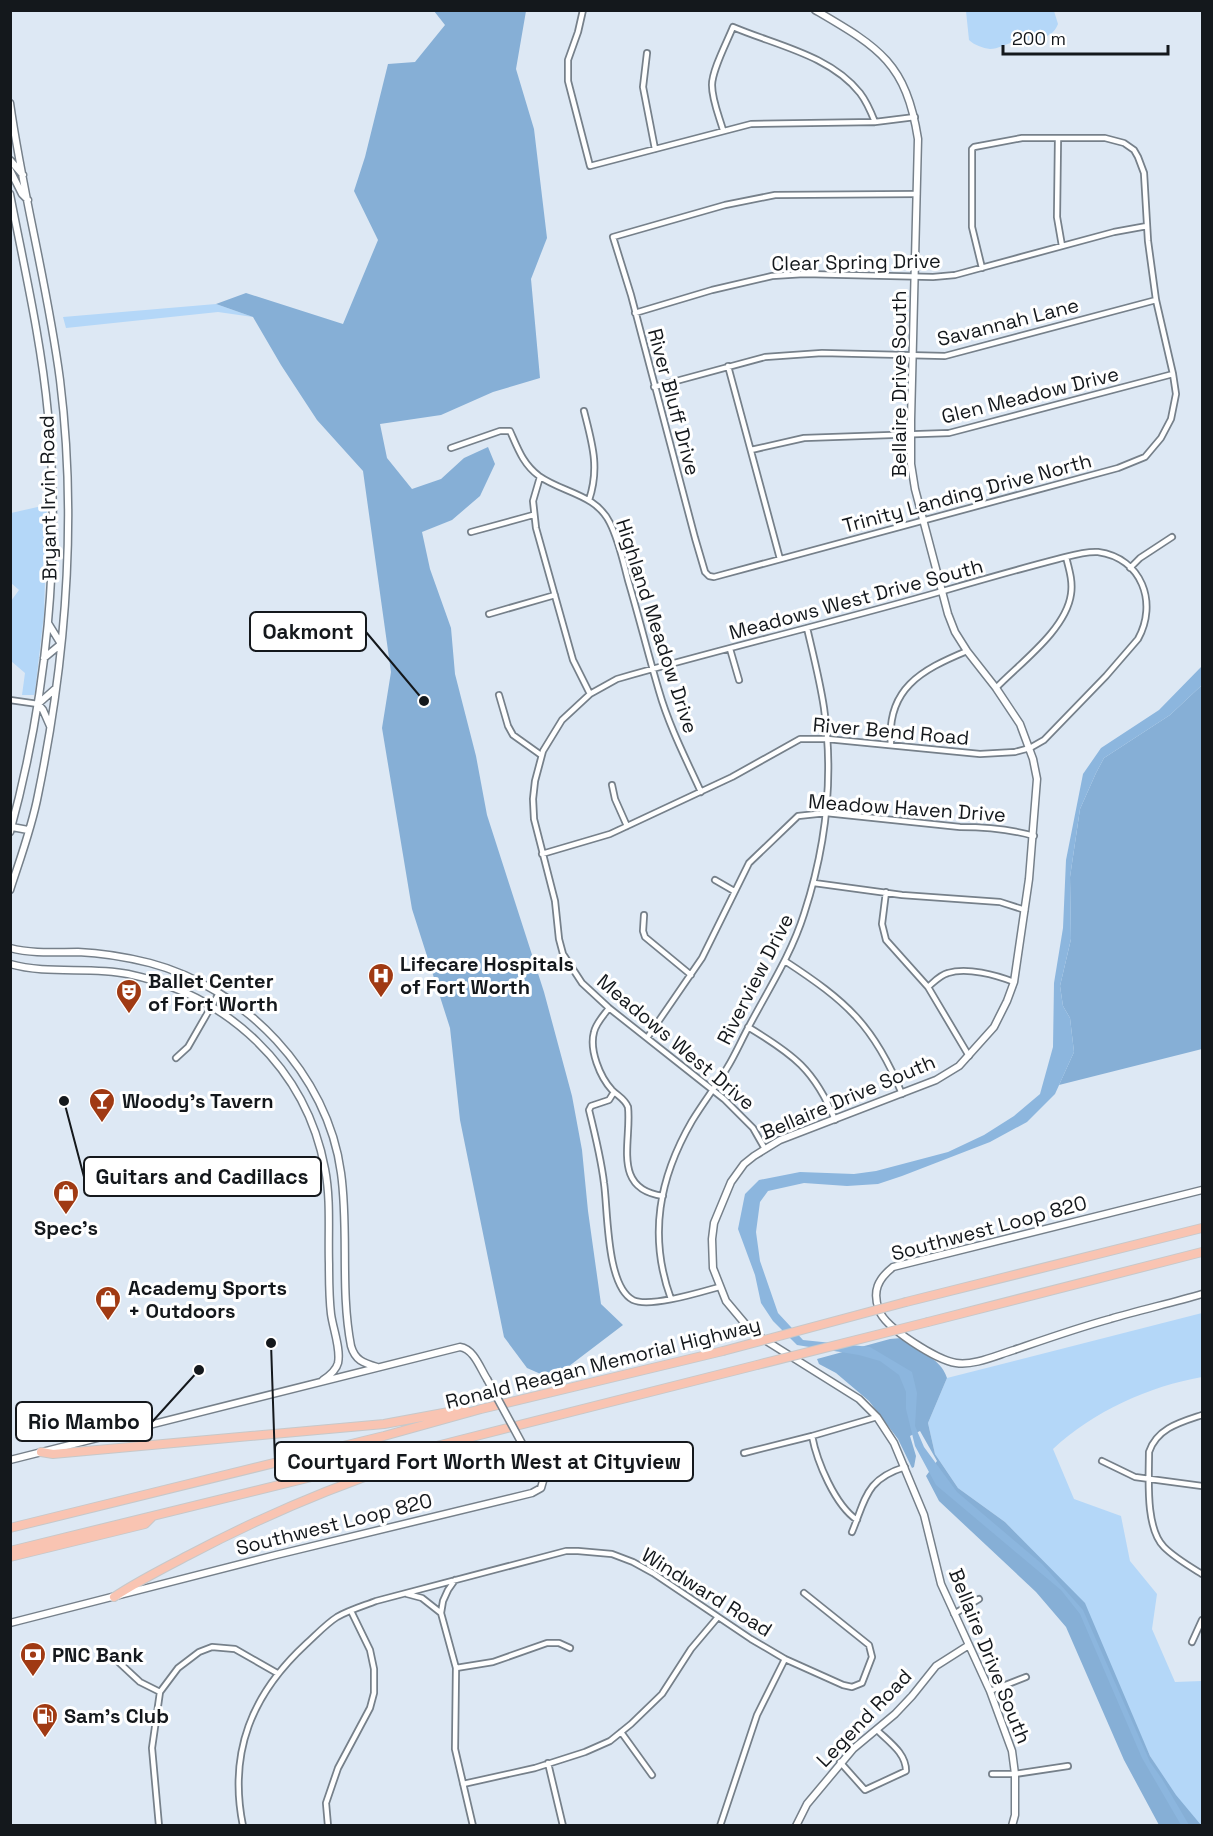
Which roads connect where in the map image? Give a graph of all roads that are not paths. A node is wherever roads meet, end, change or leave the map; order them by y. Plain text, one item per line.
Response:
1 (583, 10) edge
2 (815, 10) edge
3 (646, 53) dead end
4 (10, 103) edge
5 (915, 117) junction
6 (875, 122) junction
7 (723, 130) junction
8 (1058, 139) junction
9 (655, 149) junction
10 (10, 160) edge
11 (10, 170) edge
12 (23, 175) junction
13 (10, 194) edge
14 (917, 194) junction
15 (28, 201) junction
16 (1147, 226) junction
17 (1062, 246) junction
18 (982, 268) junction
19 (916, 277) junction
20 (1156, 300) junction
21 (635, 312) junction
22 (913, 356) junction
23 (728, 366) junction
24 (1173, 374) junction
25 (654, 387) junction
26 (584, 411) dead end
27 (911, 436) junction
28 (452, 448) dead end
29 (751, 450) junction
30 (540, 477) junction
31 (589, 500) junction
32 (533, 515) junction
33 (922, 521) junction
34 (471, 532) dead end
35 (1172, 537) dead end
36 (1066, 557) junction
37 (780, 559) junction
38 (1130, 568) junction
39 (707, 574) joint
40 (941, 592) junction
41 (555, 595) junction
42 (489, 614) dead end
43 (48, 622) junction
44 (807, 628) junction
45 (62, 644) junction
46 (730, 649) junction
47 (967, 651) junction
48 (44, 658) junction
49 (653, 669) junction
50 (739, 680) dead end
51 (56, 687) junction
52 (996, 688) junction
53 (590, 694) junction
54 (499, 695) dead end
55 (10, 700) edge
56 (38, 704) junction
57 (50, 727) junction
58 (827, 739) junction
59 (891, 745) junction
60 (1030, 748) junction
61 (541, 755) junction
62 (612, 785) dead end
63 (701, 792) junction
64 (826, 813) junction
65 (627, 826) junction
66 (11, 830) edge
67 (28, 830) junction
68 (1034, 836) junction
69 (543, 854) junction
70 (715, 880) dead end
71 (814, 883) junction
72 (10, 890) edge
73 (734, 891) junction
74 (886, 892) junction
75 (1025, 910) junction
76 (644, 915) dead end
77 (10, 948) edge
78 (113, 955) junction
79 (784, 961) junction
80 (10, 964) edge
81 (111, 971) junction
82 (691, 975) junction
83 (1014, 982) junction
84 (928, 987) junction
85 (219, 993) junction
86 (212, 1005) junction
87 (609, 1008) junction
88 (748, 1027) junction
89 (647, 1038) junction
90 (969, 1056) junction
91 (176, 1058) dead end
92 (300, 1071) junction
93 (288, 1078) junction
94 (713, 1090) junction
95 (614, 1092) junction
96 (902, 1094) junction
97 (835, 1120) junction
98 (765, 1149) junction
99 (1203, 1190) edge
100 (663, 1196) junction
101 (329, 1208) junction
102 (343, 1210) junction
103 (1203, 1228) edge
104 (1203, 1252) edge
105 (719, 1287) junction
106 (1203, 1294) edge
107 (671, 1299) junction
108 (377, 1367) junction
109 (323, 1380) junction
110 (481, 1409) junction
111 (1203, 1415) edge
112 (877, 1417) junction
113 (812, 1436) junction
114 (41, 1452) junction
115 (744, 1453) dead end
116 (409, 1454) junction
117 (10, 1460) edge
118 (1102, 1461) dead end
119 (905, 1467) junction
120 (1149, 1479) junction
121 (1203, 1486) edge
122 (154, 1516) junction
123 (857, 1520) junction
124 (10, 1528) edge
125 (852, 1532) dead end
126 (10, 1551) edge
127 (10, 1557) edge
128 (1203, 1574) edge
129 (455, 1580) junction
130 (804, 1593) dead end
131 (404, 1594) junction
132 (114, 1597) junction
133 (979, 1599) dead end
134 (351, 1611) junction
135 (441, 1613) junction
136 (954, 1614) junction
137 (718, 1617) junction
138 (1203, 1620) edge
139 (10, 1623) edge
140 (1192, 1642) dead end
141 (969, 1645) junction
142 (570, 1648) dead end
143 (111, 1654) dead end
144 (785, 1659) junction
145 (456, 1668) junction
146 (277, 1673) junction
147 (1026, 1677) dead end
148 (990, 1691) junction
149 (159, 1692) junction
150 (877, 1730) junction
151 (621, 1732) junction
152 (840, 1762) junction
153 (548, 1763) junction
154 (1068, 1766) dead end
155 (992, 1774) dead end
156 (1015, 1774) junction
157 (652, 1775) dead end
158 (463, 1784) junction
159 (159, 1826) edge
160 (243, 1826) edge
161 (328, 1826) edge
162 (473, 1826) edge
163 (563, 1826) edge
164 (720, 1826) edge
165 (796, 1826) edge
166 (1012, 1826) edge

1 - 9 street
2 - 5 street, Bellaire Drive South
3 - 9 street
4 - 12 street, Bryant Irvin Road
5 - 6 street
5 - 14 street, Bellaire Drive South
6 - 7 street
6 - 7 street
7 - 9 street
8 - 16 street, Trinity Landing Drive North
8 - 17 street
8 - 18 street
10 - 12 street
11 - 15 street
12 - 15 street, Bryant Irvin Road
13 - 43 street, Bryant Irvin Road
14 - 19 street, Bellaire Drive South
14 - 21 street, River Bluff Drive
15 - 45 street, Bryant Irvin Road
16 - 17 street, Clear Spring Drive
16 - 20 street, Trinity Landing Drive North
17 - 18 street, Clear Spring Drive
18 - 19 street, Clear Spring Drive
19 - 21 street, Clear Spring Drive
19 - 22 street, Bellaire Drive South
20 - 22 street, Savannah Lane
20 - 24 street, Trinity Landing Drive North
21 - 25 street, River Bluff Drive
22 - 23 street, Savannah Lane
22 - 27 street, Bellaire Drive South
23 - 25 street, Savannah Lane
23 - 29 street
24 - 27 street, Glen Meadow Drive
24 - 33 street, Trinity Landing Drive North
25 - 39 street, River Bluff Drive
26 - 31 street
27 - 29 street, Glen Meadow Drive
27 - 33 street, Bellaire Drive South
28 - 30 street, Highland Meadow Drive
29 - 37 street
30 - 31 street, Highland Meadow Drive
30 - 32 street
31 - 49 street, Highland Meadow Drive
32 - 34 street
32 - 41 street
33 - 37 street, Trinity Landing Drive North
33 - 40 street, Bellaire Drive South
35 - 38 street
36 - 38 street, Meadows West Drive South
36 - 40 street, Meadows West Drive South
36 - 52 street
37 - 39 street, Trinity Landing Drive North
38 - 60 street, River Bend Road
40 - 44 street, Meadows West Drive South
40 - 47 street, Bellaire Drive South
41 - 42 street
41 - 53 street
43 - 45 street
43 - 48 street, Bryant Irvin Road
44 - 46 street, Meadows West Drive South
44 - 58 street, Riverview Drive
45 - 48 street
45 - 51 street, Bryant Irvin Road
46 - 49 street, Meadows West Drive South
46 - 50 street
47 - 52 street, Bellaire Drive South
47 - 59 street
48 - 56 street, Bryant Irvin Road
49 - 53 street, Meadows West Drive South
49 - 63 street, Highland Meadow Drive
51 - 56 street
51 - 57 street, Bryant Irvin Road
52 - 60 street, Bellaire Drive South
53 - 61 street, Meadows West Drive
54 - 61 street
55 - 56 street
56 - 57 street
56 - 66 street, Bryant Irvin Road
57 - 67 street, Bryant Irvin Road
58 - 59 street, River Bend Road
58 - 63 street, River Bend Road
58 - 64 street, Riverview Drive
59 - 60 street, River Bend Road
60 - 68 street, Bellaire Drive South
61 - 69 street, Meadows West Drive
62 - 65 street
63 - 65 street, River Bend Road
64 - 68 street, Meadow Haven Drive
64 - 71 street, Riverview Drive
64 - 73 street, Meadow Haven Drive
65 - 69 street, River Bend Road
66 - 67 street
67 - 72 street, Bryant Irvin Road
68 - 75 street, Bellaire Drive South
69 - 87 street, Meadows West Drive
70 - 73 street
71 - 74 street
71 - 79 street, Riverview Drive
73 - 82 street, Meadow Haven Drive
74 - 75 street
74 - 84 street
75 - 83 street, Bellaire Drive South
76 - 82 street
77 - 78 street
78 - 81 street
78 - 85 street
79 - 88 street, Riverview Drive
79 - 96 street
80 - 81 street
81 - 86 street
82 - 89 street, Meadow Haven Drive
83 - 84 street
83 - 90 street, Bellaire Drive South
84 - 90 street
85 - 86 street
85 - 92 street
86 - 91 street
86 - 93 street
87 - 89 street, Meadows West Drive
87 - 95 street
88 - 94 street, Riverview Drive
88 - 97 street
89 - 94 street, Meadows West Drive
90 - 96 street, Bellaire Drive South
92 - 93 street
92 - 102 street
93 - 101 street
94 - 98 street, Meadows West Drive
94 - 100 street, Riverview Drive
95 - 100 street
95 - 107 street
96 - 97 street, Bellaire Drive South
97 - 98 street, Bellaire Drive South
98 - 105 street, Bellaire Drive South
99 - 106 street, Southwest Loop 820
100 - 107 street, Riverview Drive
101 - 102 street
101 - 109 street
102 - 108 street
103 - 110 highway, Ronald Reagan Memorial Highway, bridge
104 - 116 highway, Ronald Reagan Memorial Highway, bridge
105 - 107 street
105 - 112 street, Bellaire Drive South
108 - 109 street, Southwest Loop 820
108 - 132 street, Southwest Loop 820, bridge
109 - 114 street, Southwest Loop 820
110 - 114 highway
110 - 124 highway, Ronald Reagan Memorial Highway
111 - 120 street
112 - 113 street
112 - 119 street, Bellaire Drive South
113 - 115 street
113 - 123 street
114 - 117 street, Southwest Loop 820
116 - 122 highway, Ronald Reagan Memorial Highway
116 - 132 highway
118 - 120 street
119 - 123 street
119 - 136 street, Bellaire Drive South
120 - 121 street
120 - 128 street
122 - 126 highway, Ronald Reagan Memorial Highway
122 - 127 highway
123 - 125 street
129 - 131 street, Windward Road
129 - 135 street
129 - 137 street, Windward Road
130 - 144 street, Windward Road
131 - 134 street, Windward Road
131 - 135 street
132 - 139 street, Southwest Loop 820
133 - 136 street
134 - 146 street, Windward Road
134 - 161 street
135 - 145 street
136 - 141 street, Bellaire Drive South
137 - 144 street, Windward Road
137 - 151 street
138 - 140 street
141 - 148 street, Bellaire Drive South
141 - 150 street, Legend Road
142 - 145 street
143 - 149 street
144 - 164 street
145 - 158 street
146 - 149 street
146 - 160 street, Windward Road
147 - 148 street
148 - 156 street, Bellaire Drive South
149 - 159 street
150 - 152 street, Legend Road
150 - 152 street
151 - 153 street
151 - 157 street
152 - 165 street, Legend Road
153 - 158 street
153 - 163 street
154 - 156 street
155 - 156 street
156 - 166 street, Bellaire Drive South
158 - 162 street

